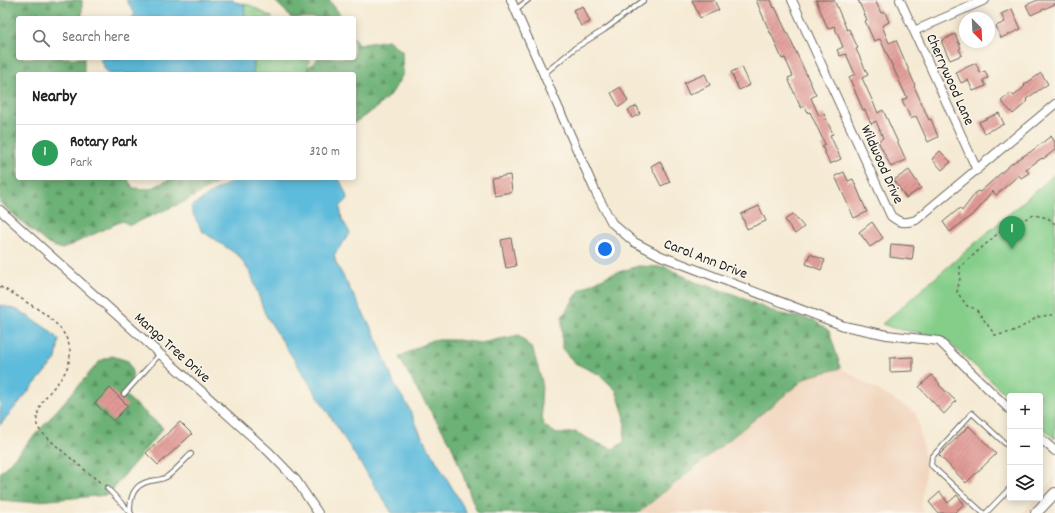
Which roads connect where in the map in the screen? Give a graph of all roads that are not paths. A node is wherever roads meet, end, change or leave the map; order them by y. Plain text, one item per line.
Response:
1 (510, 0) edge
2 (528, 0) edge
3 (644, 0) edge
4 (792, 0) edge
5 (900, 0) edge
6 (985, 0) edge
7 (515, 10) junction
8 (914, 31) junction
9 (544, 74) junction
10 (1055, 104) edge
11 (977, 170) junction
12 (0, 210) edge
13 (160, 354) junction
14 (124, 394) dead end
15 (1007, 407) edge
16 (1043, 441) edge
17 (1007, 445) edge
18 (1055, 451) edge
19 (191, 454) dead end
20 (107, 488) road end
21 (1007, 491) edge
22 (1055, 493) edge
23 (131, 513) edge
24 (318, 513) edge
25 (983, 513) edge
26 (986, 513) edge
27 (1036, 513) edge

1 - 7 street, Carol Ann Drive
2 - 7 lane
3 - 9 lane
4 - 11 street, Wildwood Drive
5 - 8 street, Cherrywood Lane
6 - 8 street
7 - 9 street, Carol Ann Drive
8 - 11 street, Cherrywood Lane
9 - 15 street, Carol Ann Drive
10 - 11 street, Wildwood Drive
12 - 13 street, Mango Tree Drive
13 - 14 lane
13 - 24 street, Mango Tree Drive
16 - 18 street
17 - 25 lane
19 - 23 lane
20 - 23 lane
21 - 26 lane
22 - 27 street

